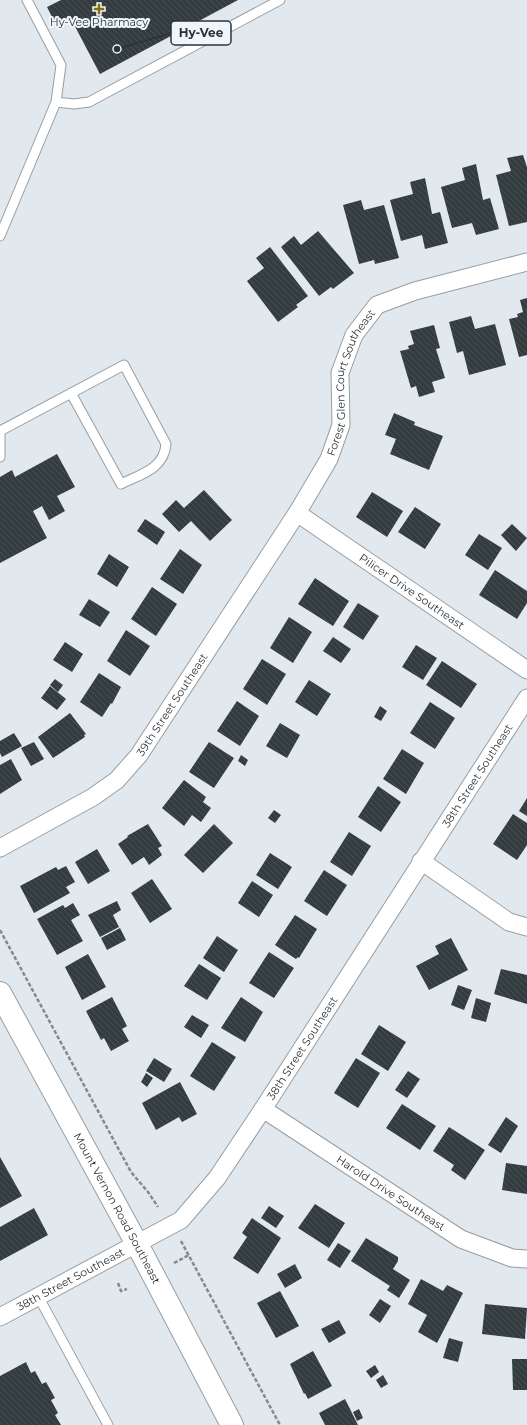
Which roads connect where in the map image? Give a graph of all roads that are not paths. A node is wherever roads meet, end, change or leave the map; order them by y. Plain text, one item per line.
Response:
1 (27, 0) edge
2 (280, 0) edge
3 (56, 102) junction
4 (0, 236) edge
5 (527, 262) edge
6 (71, 393) junction
7 (0, 431) edge
8 (0, 457) edge
9 (297, 513) junction
10 (527, 670) edge
11 (527, 698) edge
12 (0, 848) edge
13 (421, 861) junction
14 (527, 927) edge
15 (0, 993) edge
16 (263, 1109) junction
17 (137, 1244) junction
18 (527, 1259) edge
19 (38, 1296) junction
20 (0, 1318) edge
21 (108, 1425) edge
22 (232, 1425) edge

1 - 3 lane
2 - 3 lane
3 - 4 lane
5 - 9 street, Forest Glen Court Southeast
6 - 6 lane
6 - 7 lane
7 - 8 lane
9 - 10 street, Pilicer Drive Southeast
9 - 12 street, 39th Street Southeast
11 - 13 street, 38th Street Southeast
13 - 14 street
13 - 16 street, 38th Street Southeast
15 - 17 main road, Mount Vernon Road Southeast
16 - 17 street, 38th Street Southeast
16 - 18 street, Harold Drive Southeast
17 - 19 street, 38th Street Southeast
17 - 22 main road, Mount Vernon Road Southeast
19 - 20 street, 38th Street Southeast
19 - 21 lane

